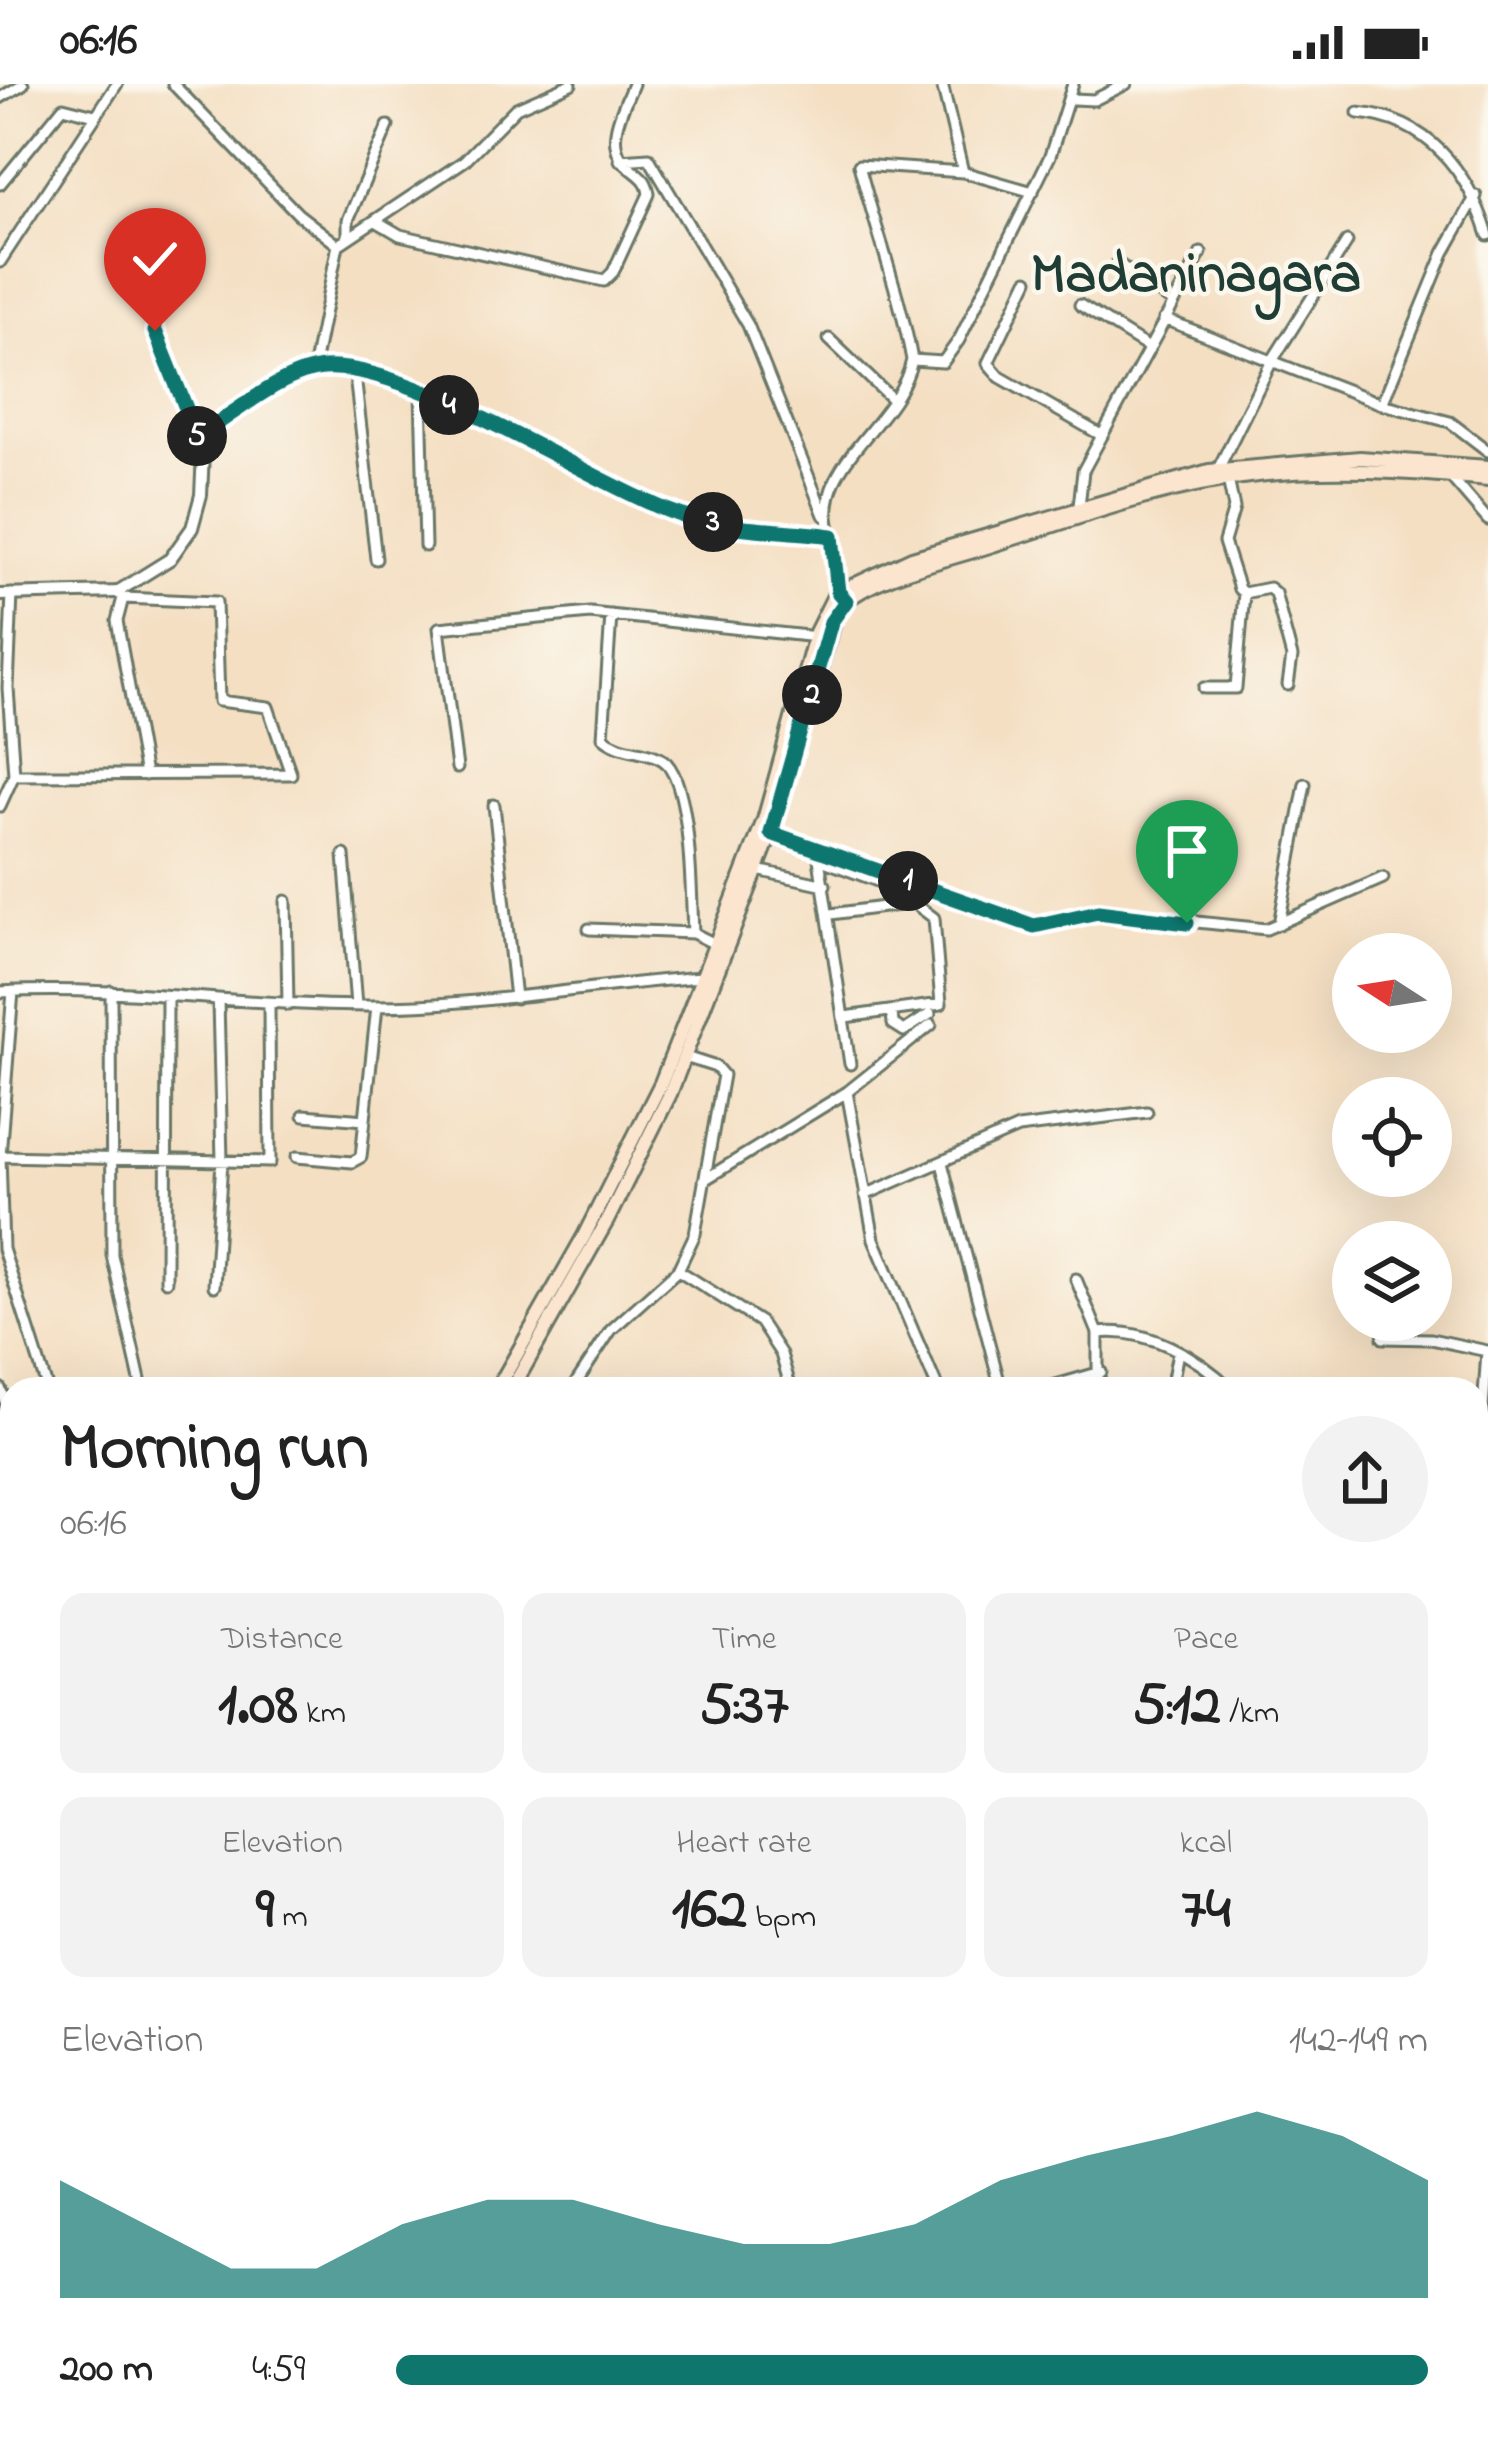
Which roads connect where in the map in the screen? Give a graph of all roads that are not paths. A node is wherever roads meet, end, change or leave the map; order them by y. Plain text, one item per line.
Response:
1 (23, 84) edge
2 (116, 84) edge
3 (173, 84) edge
4 (571, 84) edge
5 (633, 84) edge
6 (942, 84) edge
7 (1073, 84) edge
8 (1126, 84) edge
9 (0, 98) edge
10 (1072, 99) junction
11 (1358, 113) dead end
12 (95, 115) junction
13 (388, 126) dead end
14 (620, 160) junction
15 (963, 172) junction
16 (0, 184) edge
17 (1033, 192) junction
18 (1476, 196) junction
19 (376, 220) junction
20 (1488, 235) edge
21 (348, 236) junction
22 (1347, 242) dead end
23 (338, 245) junction
24 (1201, 253) dead end
25 (0, 262) edge
26 (1117, 263) dead end
27 (1028, 280) dead end
28 (1173, 302) junction
29 (1080, 304) dead end
30 (1164, 319) junction
31 (155, 331) dead end
32 (829, 340) dead end
33 (1149, 348) junction
34 (912, 360) junction
35 (1272, 361) junction
36 (354, 367) junction
37 (313, 370) junction
38 (421, 392) junction
39 (893, 400) junction
40 (1382, 404) junction
41 (1101, 435) junction
42 (200, 443) junction
43 (1488, 451) edge
44 (1488, 466) edge
45 (1223, 474) junction
46 (1450, 476) junction
47 (1488, 479) edge
48 (1079, 506) junction
49 (826, 520) junction
50 (1488, 520) edge
51 (832, 536) junction
52 (425, 546) dead end
53 (376, 559) dead end
54 (1244, 593) junction
55 (6, 594) edge
56 (120, 595) junction
57 (842, 596) junction
58 (611, 615) junction
59 (821, 638) junction
60 (1288, 685) dead end
61 (1204, 688) dead end
62 (458, 769) dead end
63 (14, 775) junction
64 (145, 775) junction
65 (1305, 784) dead end
66 (0, 806) edge
67 (494, 806) dead end
68 (771, 833) junction
69 (344, 856) dead end
70 (757, 870) junction
71 (1383, 878) dead end
72 (825, 885) junction
73 (917, 896) dead end
74 (286, 901) dead end
75 (737, 904) junction
76 (831, 914) junction
77 (1279, 924) junction
78 (589, 929) dead end
79 (693, 933) junction
80 (715, 944) junction
81 (703, 977) junction
82 (14, 991) junction
83 (111, 991) junction
84 (0, 992) edge
85 (166, 996) junction
86 (515, 998) junction
87 (218, 1000) junction
88 (269, 1005) junction
89 (288, 1006) junction
90 (356, 1006) junction
91 (376, 1006) junction
92 (892, 1012) junction
93 (845, 1017) junction
94 (688, 1032) junction
95 (685, 1057) junction
96 (850, 1064) dead end
97 (847, 1092) junction
98 (1147, 1112) dead end
99 (304, 1115) dead end
100 (365, 1120) junction
101 (0, 1156) edge
102 (297, 1157) dead end
103 (114, 1159) junction
104 (164, 1159) junction
105 (222, 1161) junction
106 (942, 1163) junction
107 (704, 1180) junction
108 (865, 1195) junction
109 (678, 1270) junction
110 (1076, 1279) dead end
111 (166, 1280) dead end
112 (214, 1286) dead end
113 (1098, 1333) junction
114 (1440, 1341) edge
115 (1178, 1352) junction
116 (1101, 1372) junction
117 (44, 1377) edge
118 (139, 1377) edge
119 (504, 1377) edge
120 (519, 1377) edge
121 (580, 1377) edge
122 (787, 1377) edge
123 (933, 1377) edge
124 (998, 1377) edge
125 (1084, 1377) edge
126 (1100, 1377) edge
127 (1173, 1377) edge
128 (1217, 1377) edge
129 (1486, 1377) edge

1 - 9 street
2 - 12 street
3 - 23 street
4 - 19 street
5 - 14 street
6 - 15 street
7 - 10 street
8 - 10 street
10 - 17 street
11 - 18 street
12 - 16 street
12 - 25 street
13 - 21 street
14 - 19 street
14 - 49 street
15 - 17 street
15 - 34 street
17 - 34 street
18 - 20 street
18 - 40 street
19 - 21 street
21 - 23 street
22 - 35 street
23 - 37 street
24 - 28 street
26 - 28 street
27 - 41 street
28 - 30 street
29 - 33 street
30 - 33 street
30 - 35 street
31 - 42 street
32 - 39 street
33 - 41 street
34 - 39 street
35 - 40 street
35 - 45 street
36 - 37 street
36 - 38 street
36 - 53 street
37 - 42 street
38 - 51 street
38 - 52 street
39 - 49 street
40 - 43 street
41 - 48 street
42 - 56 street
44 - 45 main road
45 - 46 main road
45 - 48 main road
45 - 54 street
45 - 57 main road
46 - 47 main road
46 - 50 street
48 - 57 main road
49 - 51 street
51 - 57 street
54 - 60 street
54 - 61 street
55 - 56 street
55 - 63 street
56 - 64 street
56 - 64 street
57 - 59 main road
58 - 59 street
58 - 62 street
58 - 79 street
59 - 68 main road
59 - 75 main road
63 - 64 street
63 - 66 street
65 - 77 street
67 - 86 street
68 - 70 main road
68 - 77 street
69 - 90 street
70 - 72 street
70 - 75 main road
71 - 77 street
72 - 73 street
72 - 76 street
74 - 89 street
75 - 80 main road
75 - 94 main road
76 - 92 street
76 - 93 street
78 - 79 street
79 - 80 street
80 - 81 main road
81 - 86 street
81 - 94 main road
82 - 83 street
82 - 84 street
82 - 101 street
83 - 85 street
83 - 103 street
85 - 87 street
85 - 104 street
86 - 91 street
87 - 88 street
87 - 105 street
88 - 89 street
88 - 105 street
89 - 90 street
90 - 91 street
91 - 100 street
92 - 93 street
92 - 97 street
93 - 96 street
94 - 95 main road
94 - 119 main road
95 - 107 street
95 - 120 main road
97 - 107 street
97 - 108 street
98 - 106 street
99 - 100 street
100 - 102 street
101 - 103 street
101 - 117 street
103 - 104 street
103 - 118 street
104 - 105 street
104 - 111 street
105 - 112 street
106 - 108 street
106 - 124 street
107 - 109 street
108 - 123 street
109 - 121 street
109 - 122 street
110 - 113 street
113 - 115 street
113 - 116 street
114 - 129 street
115 - 127 street
115 - 128 street
116 - 125 street
116 - 126 street

